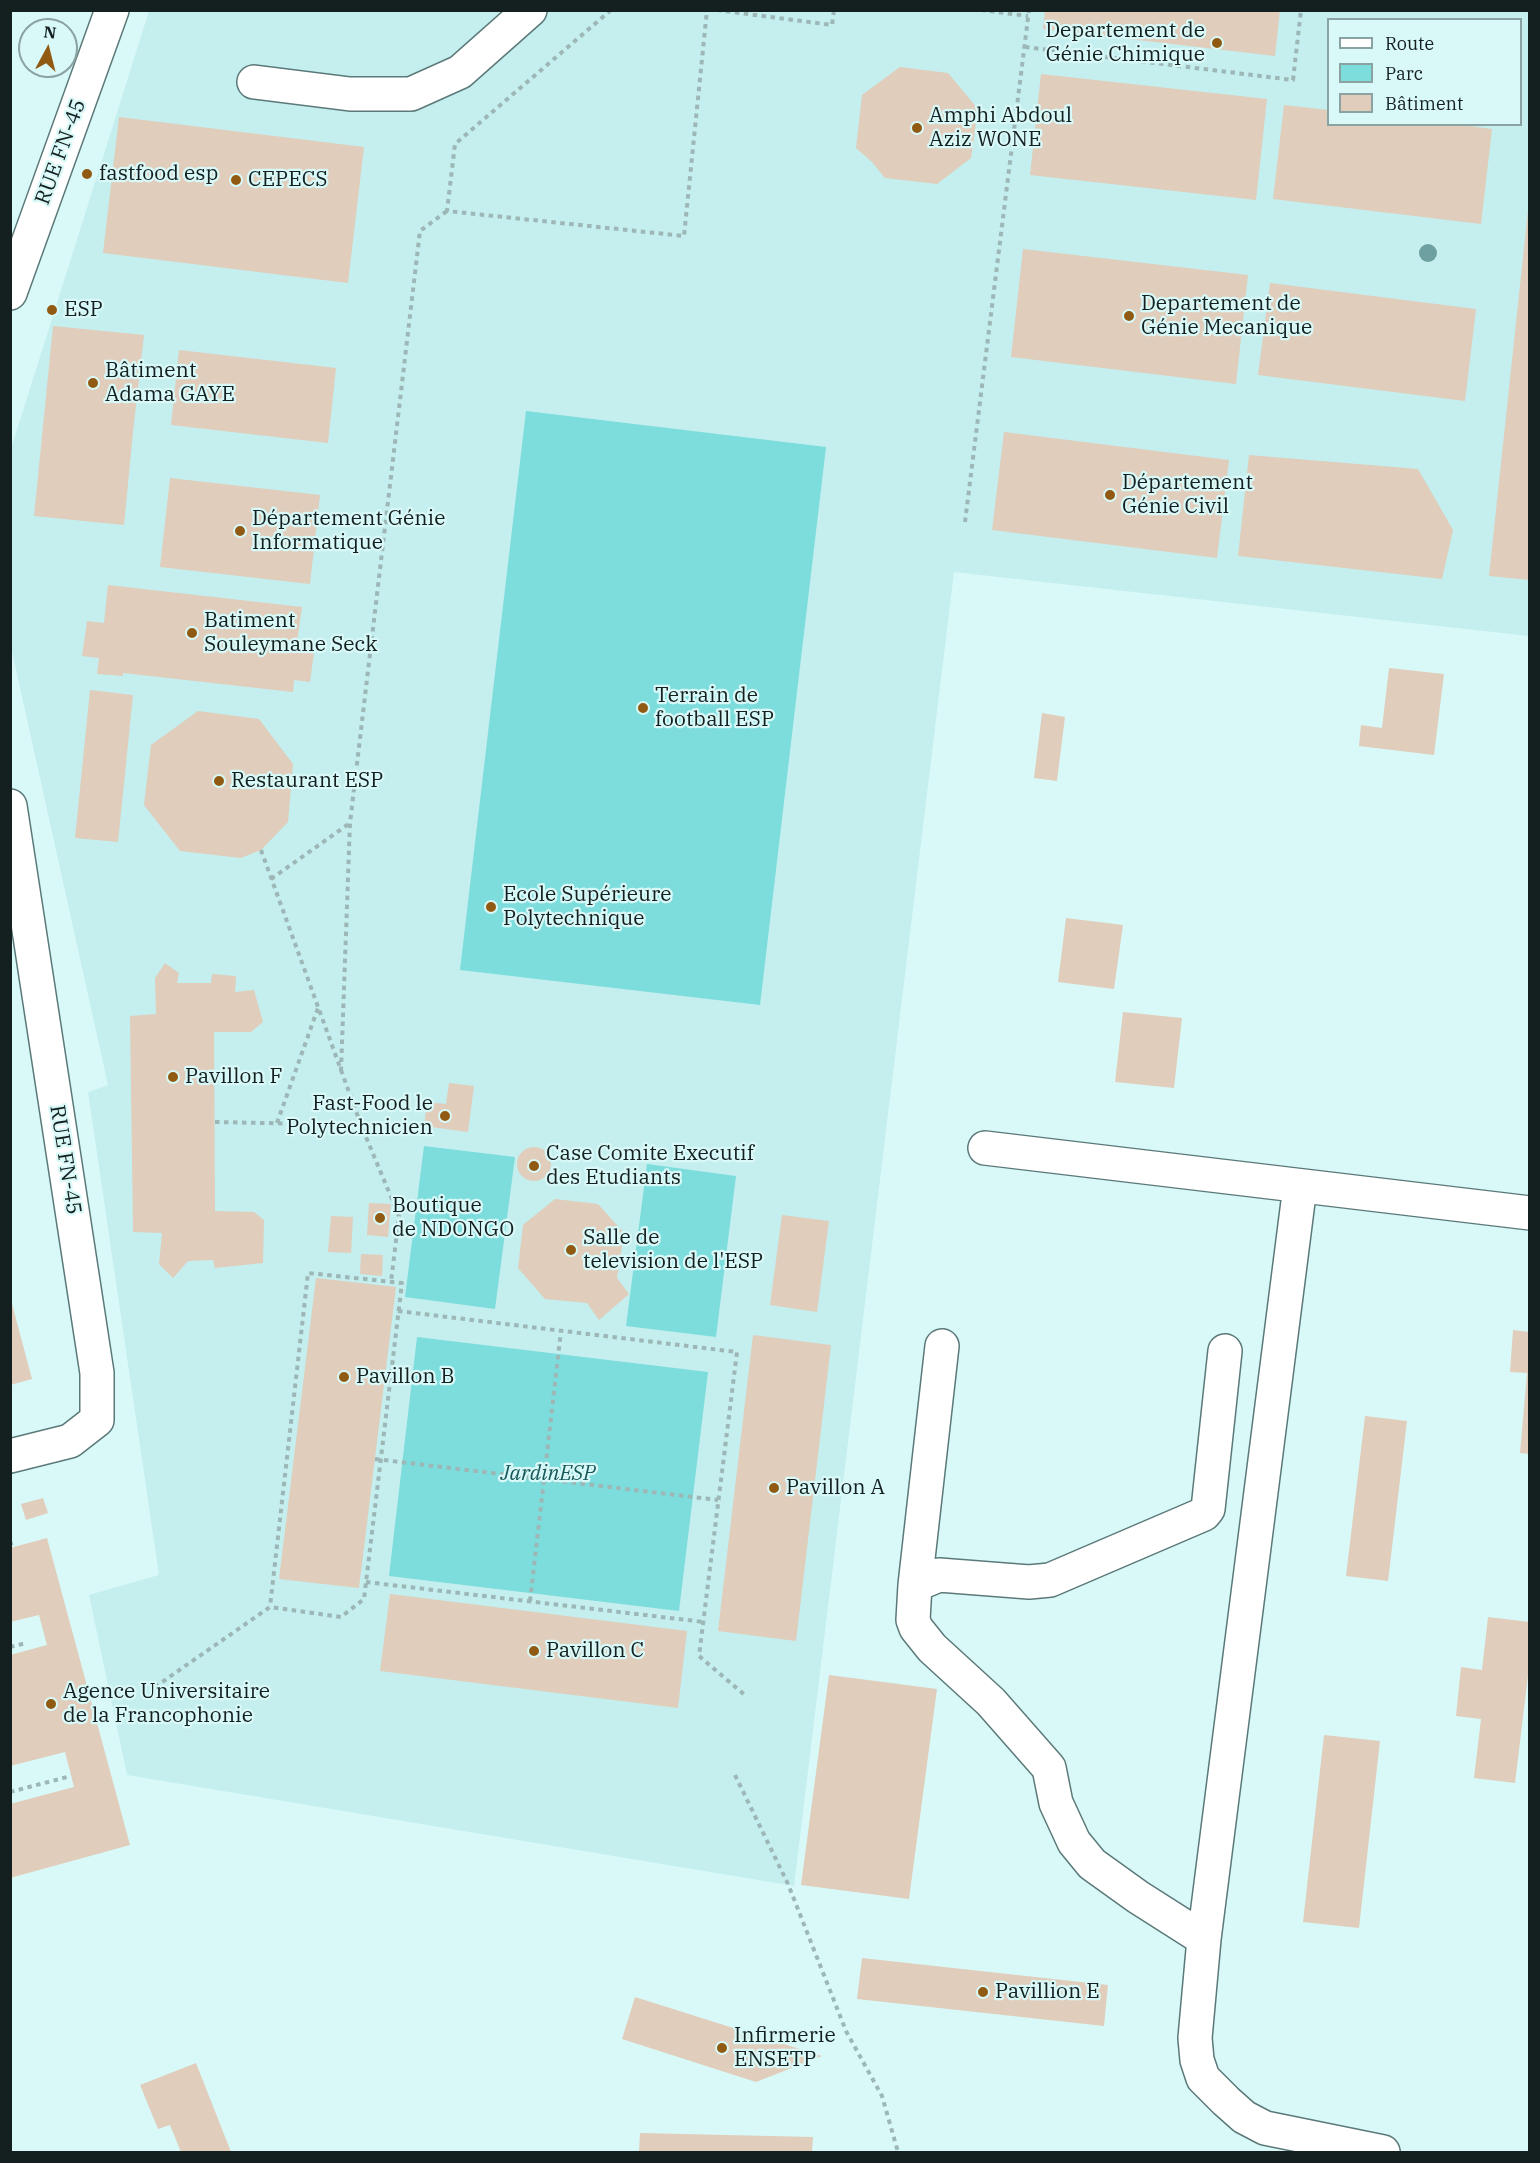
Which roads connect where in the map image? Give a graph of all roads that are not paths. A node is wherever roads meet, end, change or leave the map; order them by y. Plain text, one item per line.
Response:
1 (112, 10) edge
2 (530, 10) edge
3 (255, 82) dead end
4 (10, 293) edge
5 (10, 806) edge
6 (985, 1148) dead end
7 (1300, 1186) junction
8 (1530, 1213) edge
9 (942, 1346) dead end
10 (1225, 1351) dead end
11 (10, 1456) edge
12 (915, 1585) junction
13 (1204, 1939) junction
14 (1383, 2152) edge

1 - 4 street, RUE FN-45
2 - 3 street
5 - 11 street, RUE FN-45
6 - 7 street
7 - 8 street
7 - 13 street
9 - 12 street
10 - 12 street
12 - 13 street
13 - 14 street

